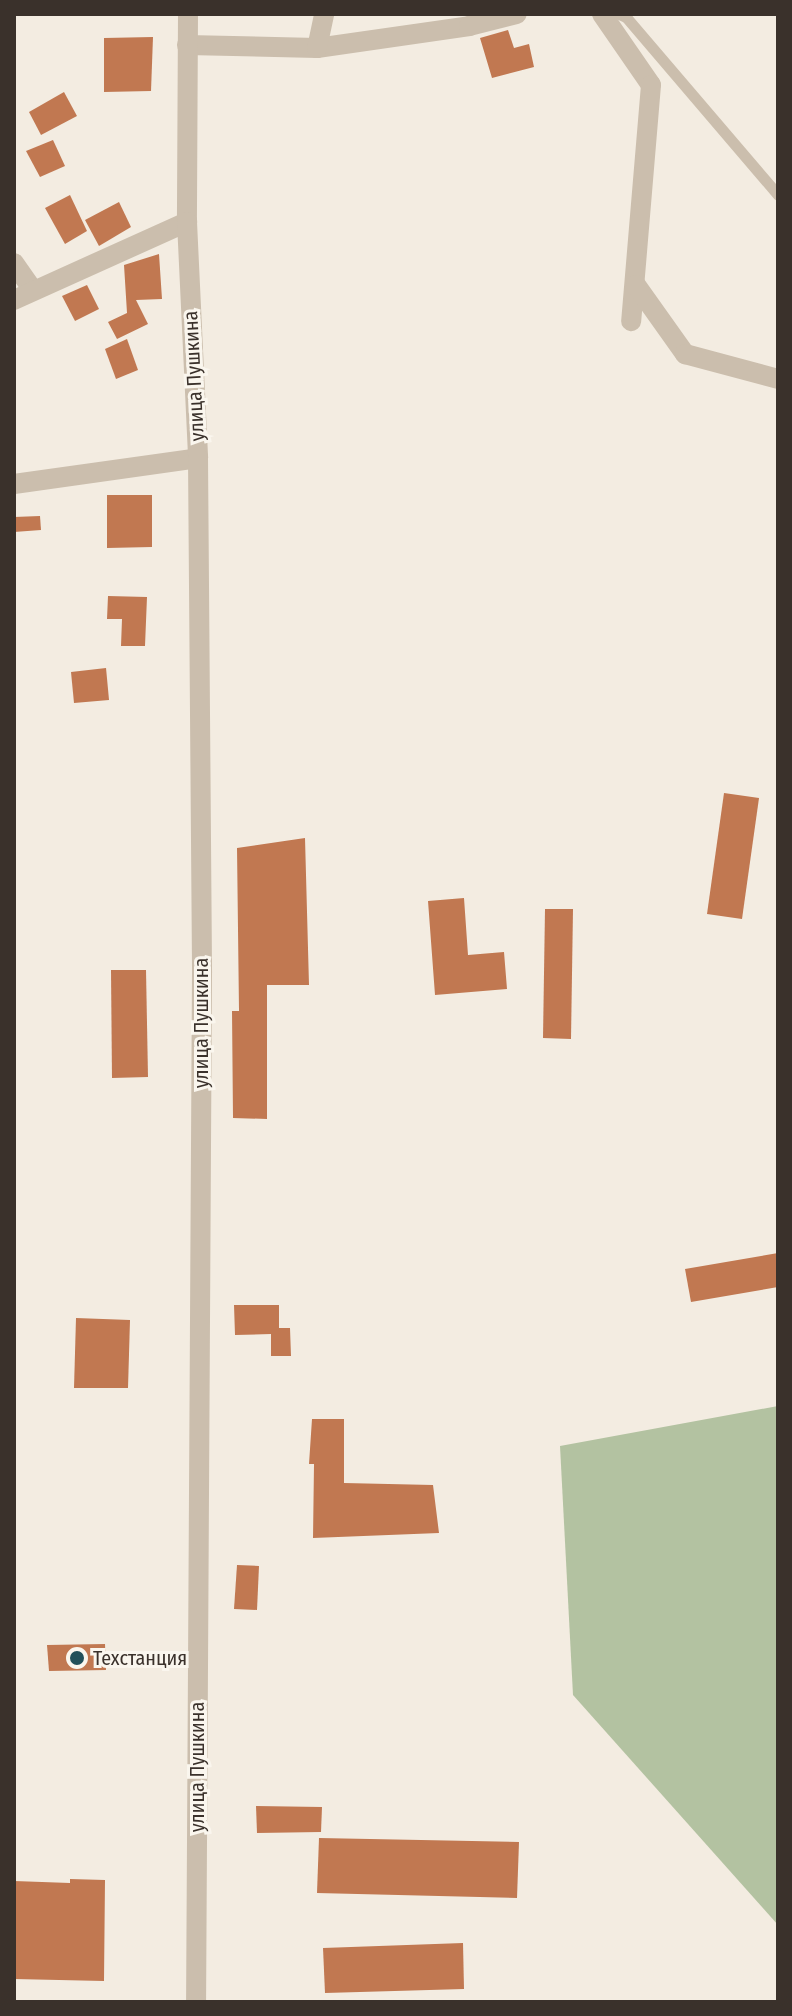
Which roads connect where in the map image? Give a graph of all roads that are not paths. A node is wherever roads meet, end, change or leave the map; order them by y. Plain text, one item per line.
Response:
1 (188, 14) edge
2 (324, 14) edge
3 (517, 14) edge
4 (602, 14) edge
5 (625, 15) edge
6 (471, 20) edge
7 (187, 45) junction
8 (317, 48) junction
9 (778, 195) edge
10 (187, 222) junction
11 (14, 263) edge
12 (636, 285) junction
13 (33, 290) junction
14 (14, 300) edge
15 (631, 321) dead end
16 (778, 379) edge
17 (198, 458) junction
18 (14, 484) edge
19 (196, 2002) edge

1 - 7 street, улица Пушкина
2 - 8 street
3 - 6 street
4 - 12 street
5 - 9 lane
6 - 8 street
7 - 8 street
7 - 10 street, улица Пушкина
10 - 13 street
10 - 17 street, улица Пушкина
11 - 13 street
12 - 15 street
12 - 16 street
13 - 14 street
17 - 18 street
17 - 19 street, улица Пушкина

